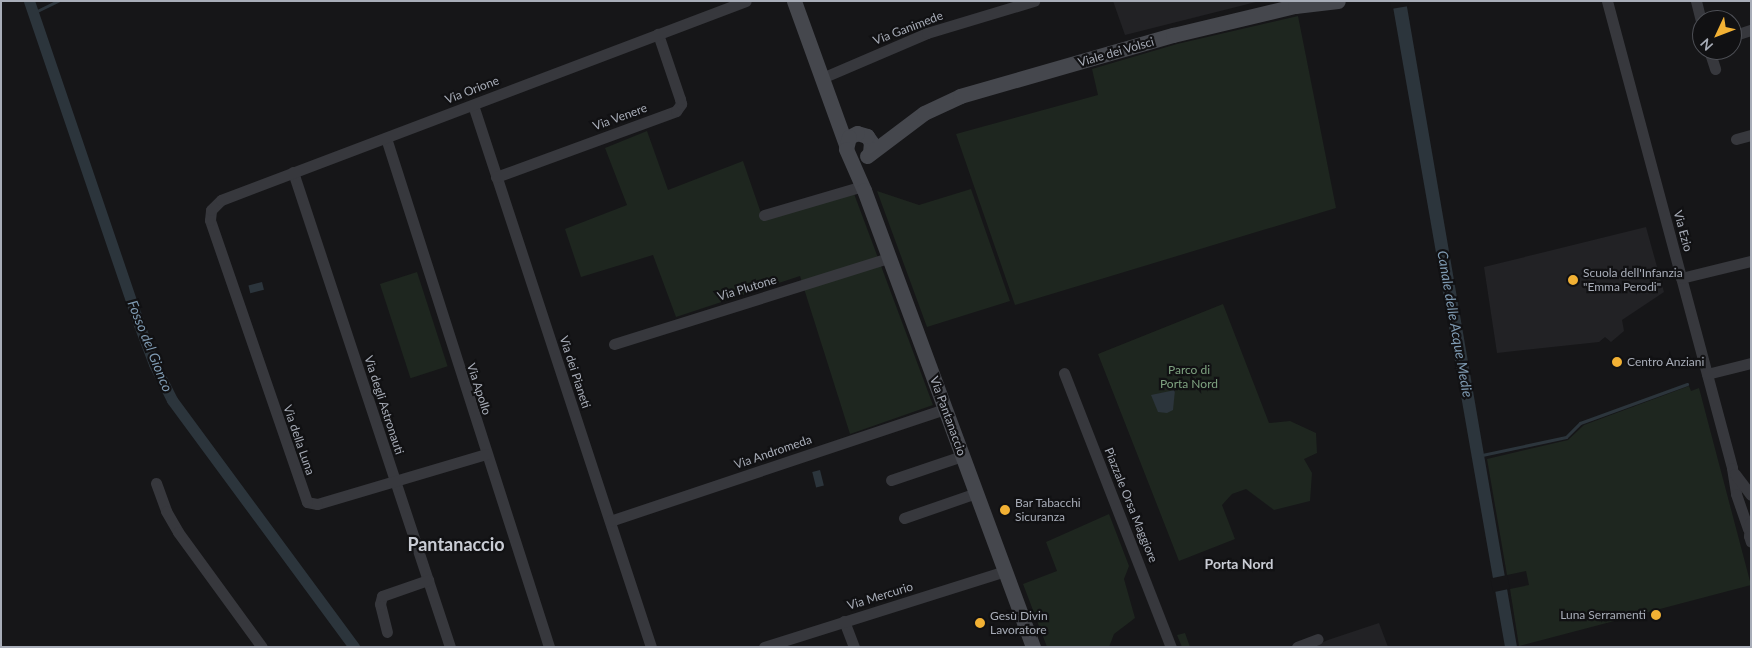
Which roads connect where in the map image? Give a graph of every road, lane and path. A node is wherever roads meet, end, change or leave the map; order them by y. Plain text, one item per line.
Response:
1 (746, 1) edge
2 (794, 1) edge
3 (1034, 1) edge
4 (1338, 1) edge
5 (1607, 1) edge
6 (658, 34) junction
7 (1712, 60) edge
8 (1714, 69) dead end
9 (822, 78) junction
10 (473, 105) junction
11 (836, 114) junction
12 (904, 128) junction
13 (862, 134) junction
14 (1751, 135) edge
15 (386, 138) junction
16 (1736, 139) dead end
17 (857, 153) junction
18 (293, 172) junction
19 (496, 177) junction
20 (863, 186) junction
21 (211, 210) joint
22 (764, 215) dead end
23 (889, 258) junction
24 (1751, 260) edge
25 (1681, 278) junction
26 (614, 344) dead end
27 (1751, 363) edge
28 (1064, 373) dead end
29 (1707, 374) junction
30 (945, 409) junction
31 (486, 454) junction
32 (962, 456) junction
33 (1732, 468) junction
34 (891, 480) dead end
35 (156, 482) dead end
36 (395, 482) junction
37 (976, 493) junction
38 (1751, 495) edge
39 (904, 518) dead end
40 (610, 521) junction
41 (1750, 525) edge
42 (1751, 542) edge
43 (1005, 572) junction
44 (428, 580) junction
45 (844, 622) junction
46 (388, 632) dead end
47 (1318, 639) dead end
48 (262, 647) edge
49 (450, 647) edge
50 (549, 647) edge
51 (651, 647) edge
52 (764, 647) edge
53 (854, 647) edge
54 (1033, 647) edge
55 (1171, 647) edge
56 (1297, 647) edge

1 - 6 street, Via Orione
2 - 9 street, Via Pantanaccio
3 - 9 street, Via Ganimede
4 - 12 street, Viale dei Volsci
5 - 25 street, Via Ezio
6 - 10 street, Via Orione
6 - 19 street, Via Venere
7 - 8 street
9 - 11 street, Via Pantanaccio
10 - 15 street, Via Orione
10 - 19 street, Via dei Pianeti
11 - 13 street, Via Pantanaccio
11 - 17 street, Via Pantanaccio
12 - 13 street, Viale dei Volsci
12 - 17 street, Viale dei Volsci
13 - 17 street
13 - 17 street
14 - 16 street
15 - 18 street, Via Orione
15 - 31 street, Via Apollo
17 - 20 street, Via Pantanaccio
18 - 21 street, Via Orione
18 - 36 street, Via degli Astronauti
19 - 40 street, Via dei Pianeti
20 - 22 street
20 - 23 street, Via Pantanaccio
21 - 36 street, Via della Luna
23 - 26 street, Via Plutone
23 - 30 street, Via Pantanaccio
24 - 25 street
25 - 29 street, Via Ezio
27 - 29 street
28 - 55 street, Piazzale Orsa Maggiore
29 - 33 street, Via Ezio
30 - 32 street, Via Pantanaccio
30 - 40 street, Via Andromeda
31 - 36 street, Via della Luna
31 - 50 street, Via Apollo
32 - 34 street
32 - 37 street, Via Pantanaccio
33 - 38 street, Via Ezio
33 - 41 street, Via Ezio
35 - 48 street
36 - 44 street, Via degli Astronauti
37 - 39 street
37 - 43 street, Via Pantanaccio
40 - 51 street, Via dei Pianeti
41 - 42 street, Via Ezio
43 - 45 street, Via Mercurio
43 - 54 street, Via Pantanaccio
44 - 46 street
44 - 49 street, Via degli Astronauti
45 - 52 street, Via Mercurio
45 - 53 street
47 - 56 street

